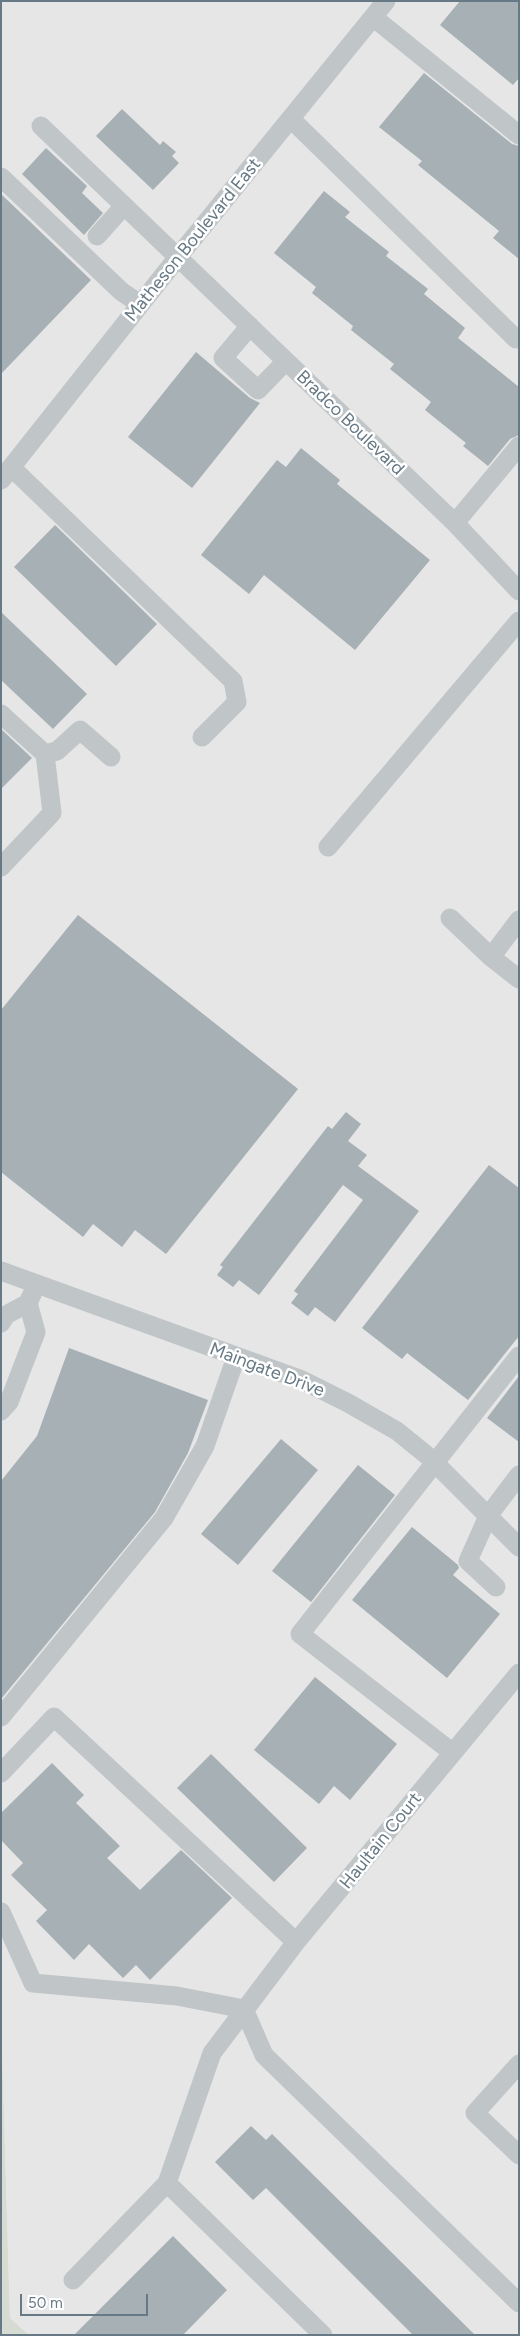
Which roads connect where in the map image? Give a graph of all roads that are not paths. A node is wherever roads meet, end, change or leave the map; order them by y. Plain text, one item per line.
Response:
1 (386, 1) edge
2 (374, 17) junction
3 (290, 119) junction
4 (41, 126) dead end
5 (519, 134) edge
6 (1, 177) edge
7 (123, 207) junction
8 (97, 236) dead end
9 (178, 257) junction
10 (140, 304) junction
11 (250, 326) junction
12 (516, 339) dead end
13 (286, 361) junction
14 (519, 446) edge
15 (6, 474) edge
16 (455, 523) junction
17 (519, 591) edge
18 (519, 621) edge
19 (1, 714) edge
20 (202, 737) dead end
21 (45, 754) junction
22 (111, 757) dead end
23 (328, 847) dead end
24 (1, 867) edge
25 (450, 918) dead end
26 (519, 920) edge
27 (491, 957) junction
28 (519, 979) edge
29 (1, 1271) edge
30 (36, 1284) junction
31 (28, 1303) junction
32 (1, 1323) edge
33 (519, 1356) edge
34 (236, 1357) junction
35 (1, 1411) edge
36 (436, 1464) junction
37 (519, 1474) edge
38 (488, 1516) junction
39 (519, 1547) edge
40 (496, 1587) dead end
41 (519, 1673) edge
42 (1, 1717) edge
43 (453, 1753) junction
44 (1, 1773) edge
45 (1, 1912) edge
46 (296, 1942) junction
47 (244, 2009) junction
48 (519, 2064) edge
49 (519, 2155) edge
50 (167, 2183) junction
51 (73, 2280) dead end
52 (519, 2304) edge
53 (323, 2335) edge

1 - 2 street, Matheson Boulevard East
2 - 3 street, Matheson Boulevard East
2 - 5 street
3 - 9 street, Matheson Boulevard East
3 - 12 street
4 - 7 street, Bradco Boulevard
6 - 10 street
7 - 8 street
7 - 9 street, Bradco Boulevard
9 - 10 street, Matheson Boulevard East
9 - 11 street, Bradco Boulevard
10 - 15 street, Matheson Boulevard East
11 - 13 street, Bradco Boulevard
11 - 13 street
13 - 16 street, Bradco Boulevard
14 - 16 street
15 - 20 street
16 - 17 street, Bradco Boulevard
18 - 23 street
19 - 21 street
21 - 22 street
21 - 24 street
25 - 27 street
26 - 27 street
27 - 28 street
29 - 30 street, Maingate Drive
30 - 31 street
30 - 34 street, Maingate Drive
31 - 32 street
31 - 35 street
33 - 36 street
34 - 36 street, Maingate Drive
34 - 42 street
36 - 38 street, Maingate Drive
36 - 43 street
37 - 38 street
38 - 39 street, Maingate Drive
38 - 40 street
41 - 43 street, Haultain Court
43 - 46 street, Haultain Court
44 - 46 street
45 - 47 street
46 - 47 street, Haultain Court
47 - 50 street, Haultain Court
47 - 52 street
48 - 49 street
50 - 51 street
50 - 53 street

